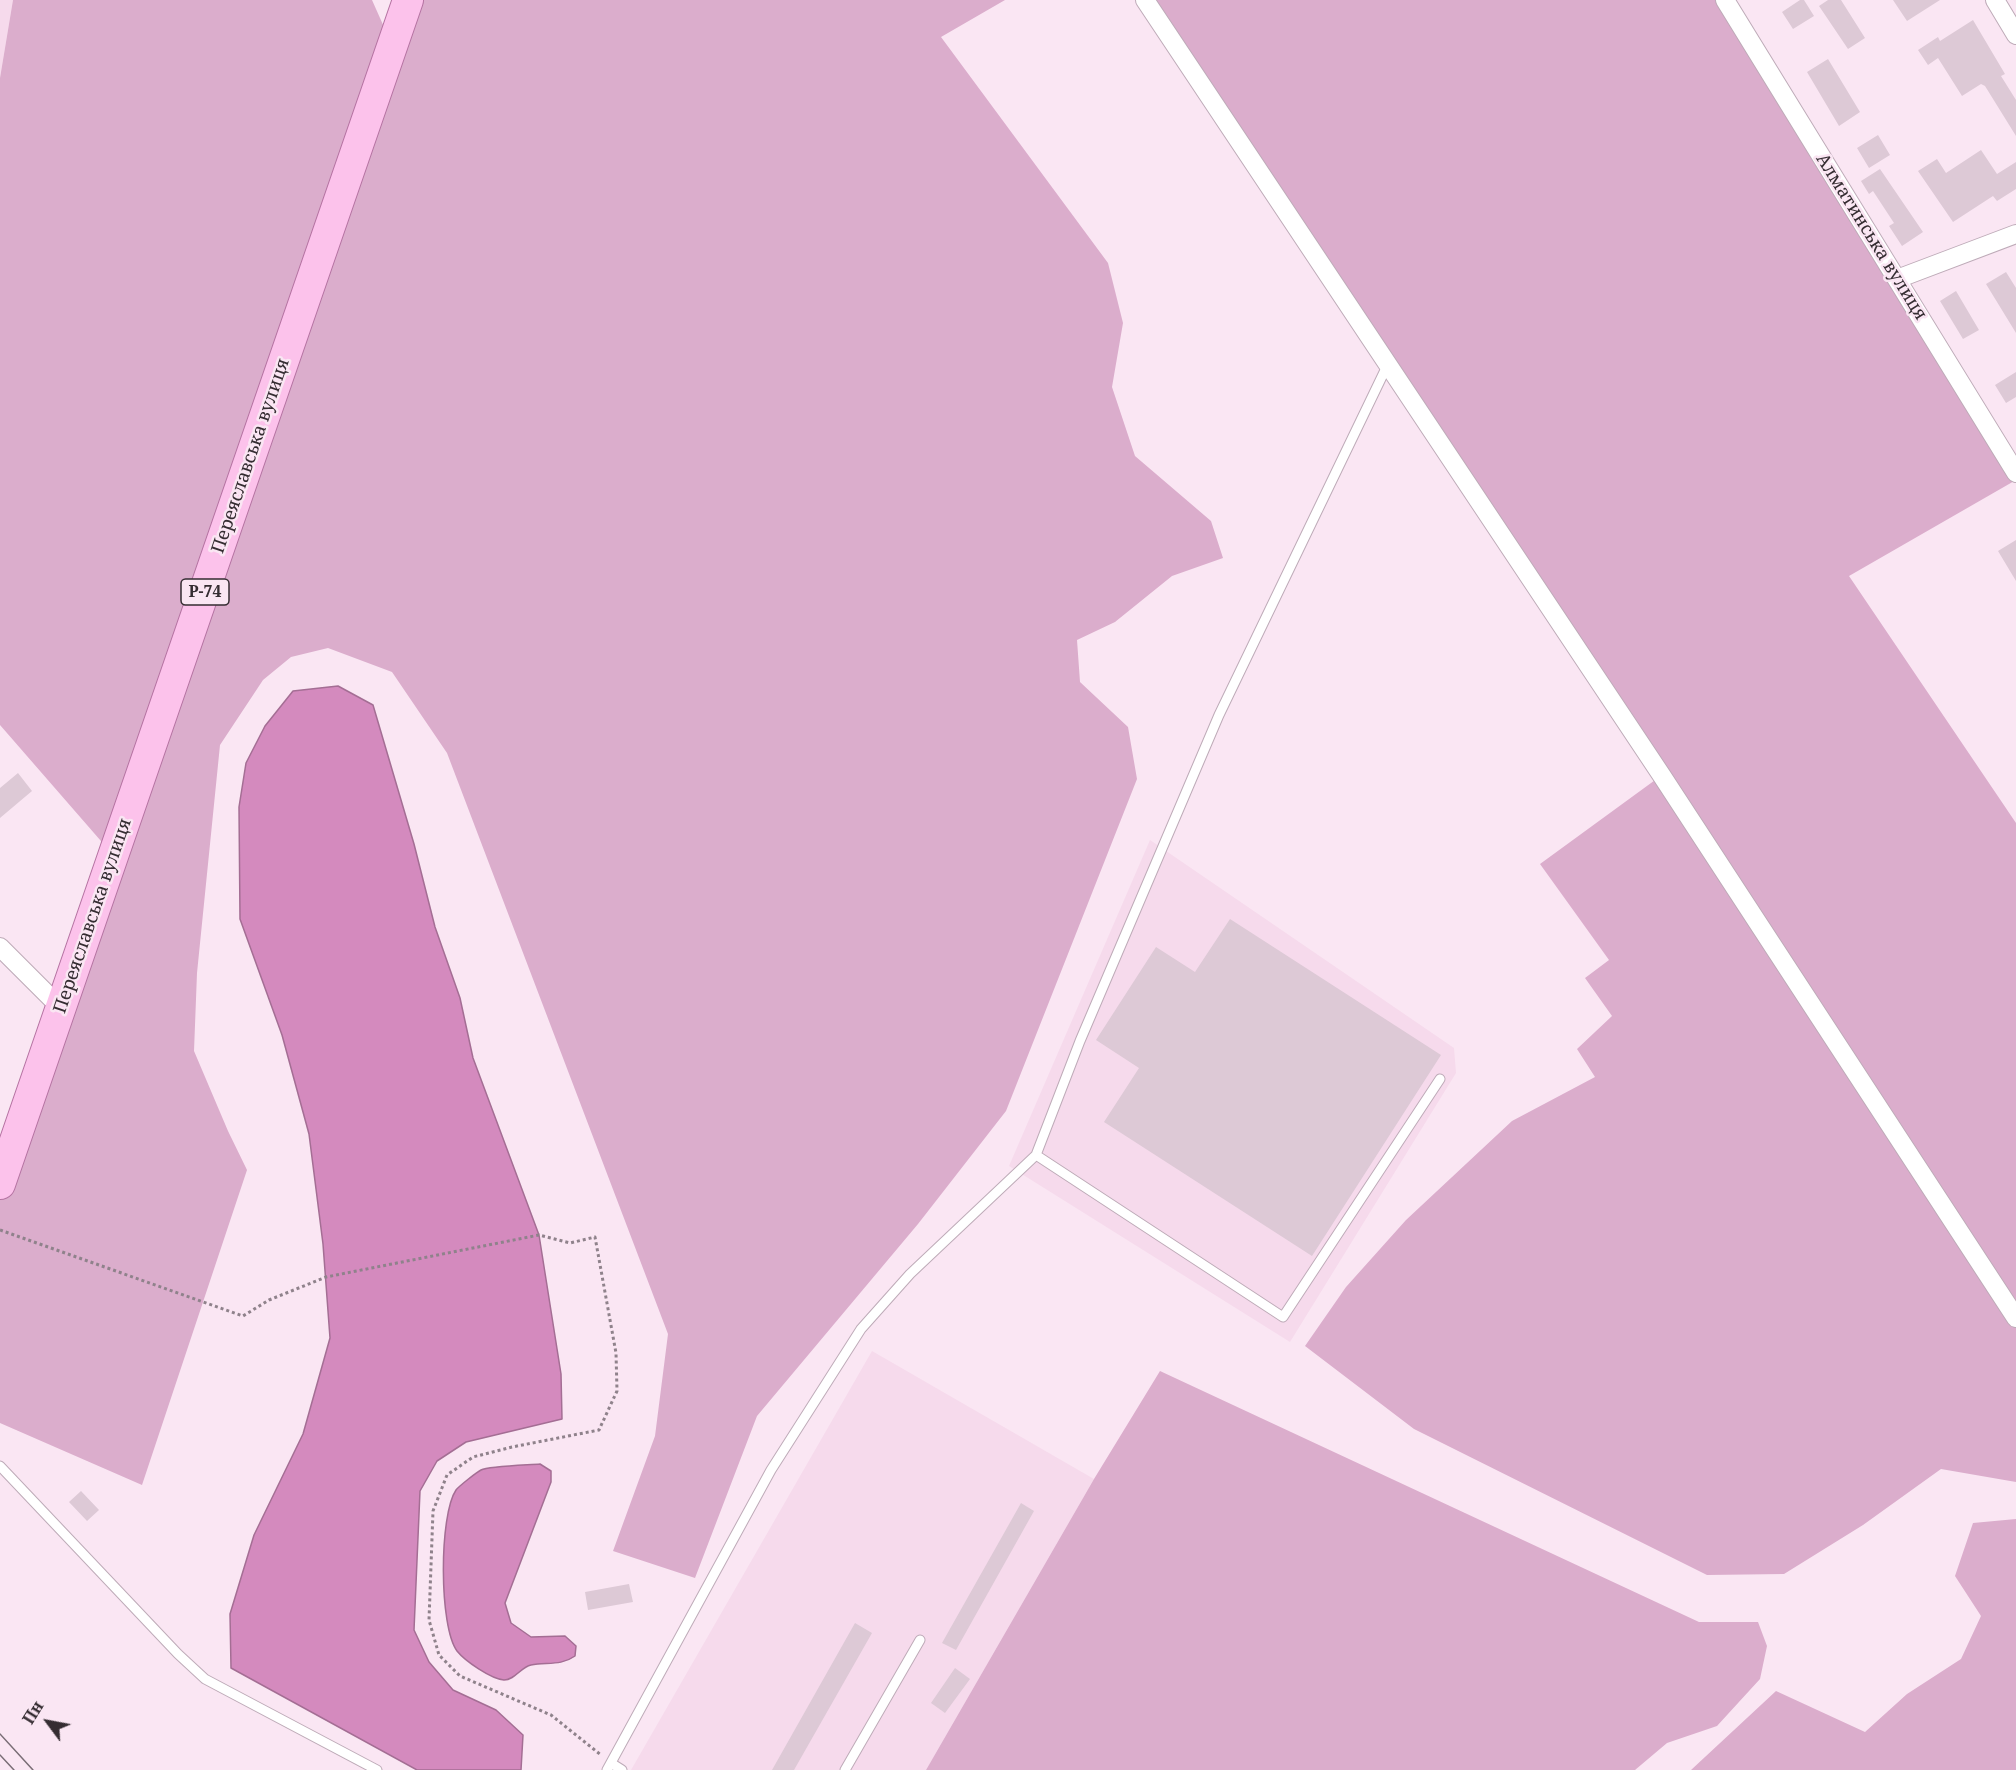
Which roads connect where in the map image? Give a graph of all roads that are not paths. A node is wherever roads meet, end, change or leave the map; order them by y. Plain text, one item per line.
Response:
1 (1145, 0) edge
2 (1725, 0) edge
3 (1995, 0) edge
4 (401, 10) edge
5 (2016, 35) edge
6 (2016, 234) edge
7 (1897, 279) junction
8 (1388, 364) junction
9 (2016, 473) edge
10 (0, 947) edge
11 (61, 1008) junction
12 (1440, 1079) dead end
13 (1036, 1155) junction
14 (0, 1184) edge
15 (2016, 1318) edge
16 (0, 1466) edge
17 (920, 1640) dead end
18 (609, 1766) edge
19 (377, 1770) edge
20 (622, 1770) edge
21 (845, 1770) edge

1 - 8 street
2 - 7 street, Алматинська вулиця
3 - 5 street
4 - 11 main road, Переяславська вулиця / Р-74
6 - 7 street
7 - 9 street, Алматинська вулиця
8 - 13 lane
8 - 15 street
10 - 11 street
11 - 14 main road, Переяславська вулиця / Р-74
12 - 13 lane
13 - 18 lane
16 - 19 lane
17 - 21 lane
18 - 20 lane

